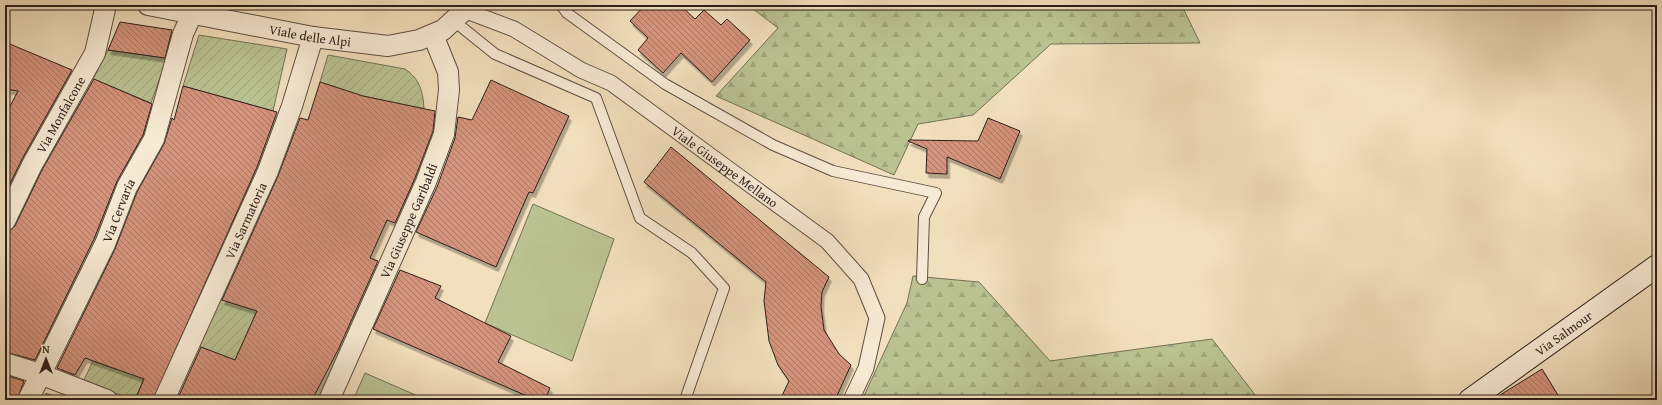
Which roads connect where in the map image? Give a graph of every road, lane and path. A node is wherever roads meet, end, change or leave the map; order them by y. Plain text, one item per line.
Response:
1 (106, 5) edge
2 (148, 5) edge
3 (561, 5) edge
4 (462, 12) edge
5 (192, 14) junction
6 (433, 35) junction
7 (313, 37) junction
8 (7, 212) edge
9 (1657, 266) edge
10 (922, 279) dead end
11 (5, 363) edge
12 (40, 374) junction
13 (28, 400) edge
14 (107, 400) edge
15 (164, 400) edge
16 (329, 400) edge
17 (685, 400) edge
18 (851, 400) edge
19 (1470, 400) edge

1 - 8 street, Via Monfalcone
2 - 5 street, Viale delle Alpi
3 - 10 lane
4 - 6 street, Viale delle Alpi
4 - 17 lane
4 - 18 street, Viale Giuseppe Mellano
5 - 7 street, Viale delle Alpi
5 - 12 street, Via Cervaria
6 - 7 street, Viale delle Alpi
6 - 16 street, Via Giuseppe Garibaldi
7 - 15 street, Via Sarmatoria
9 - 19 main road, Via Salmour
11 - 12 street
12 - 13 street, Via Cervaria
12 - 14 street

